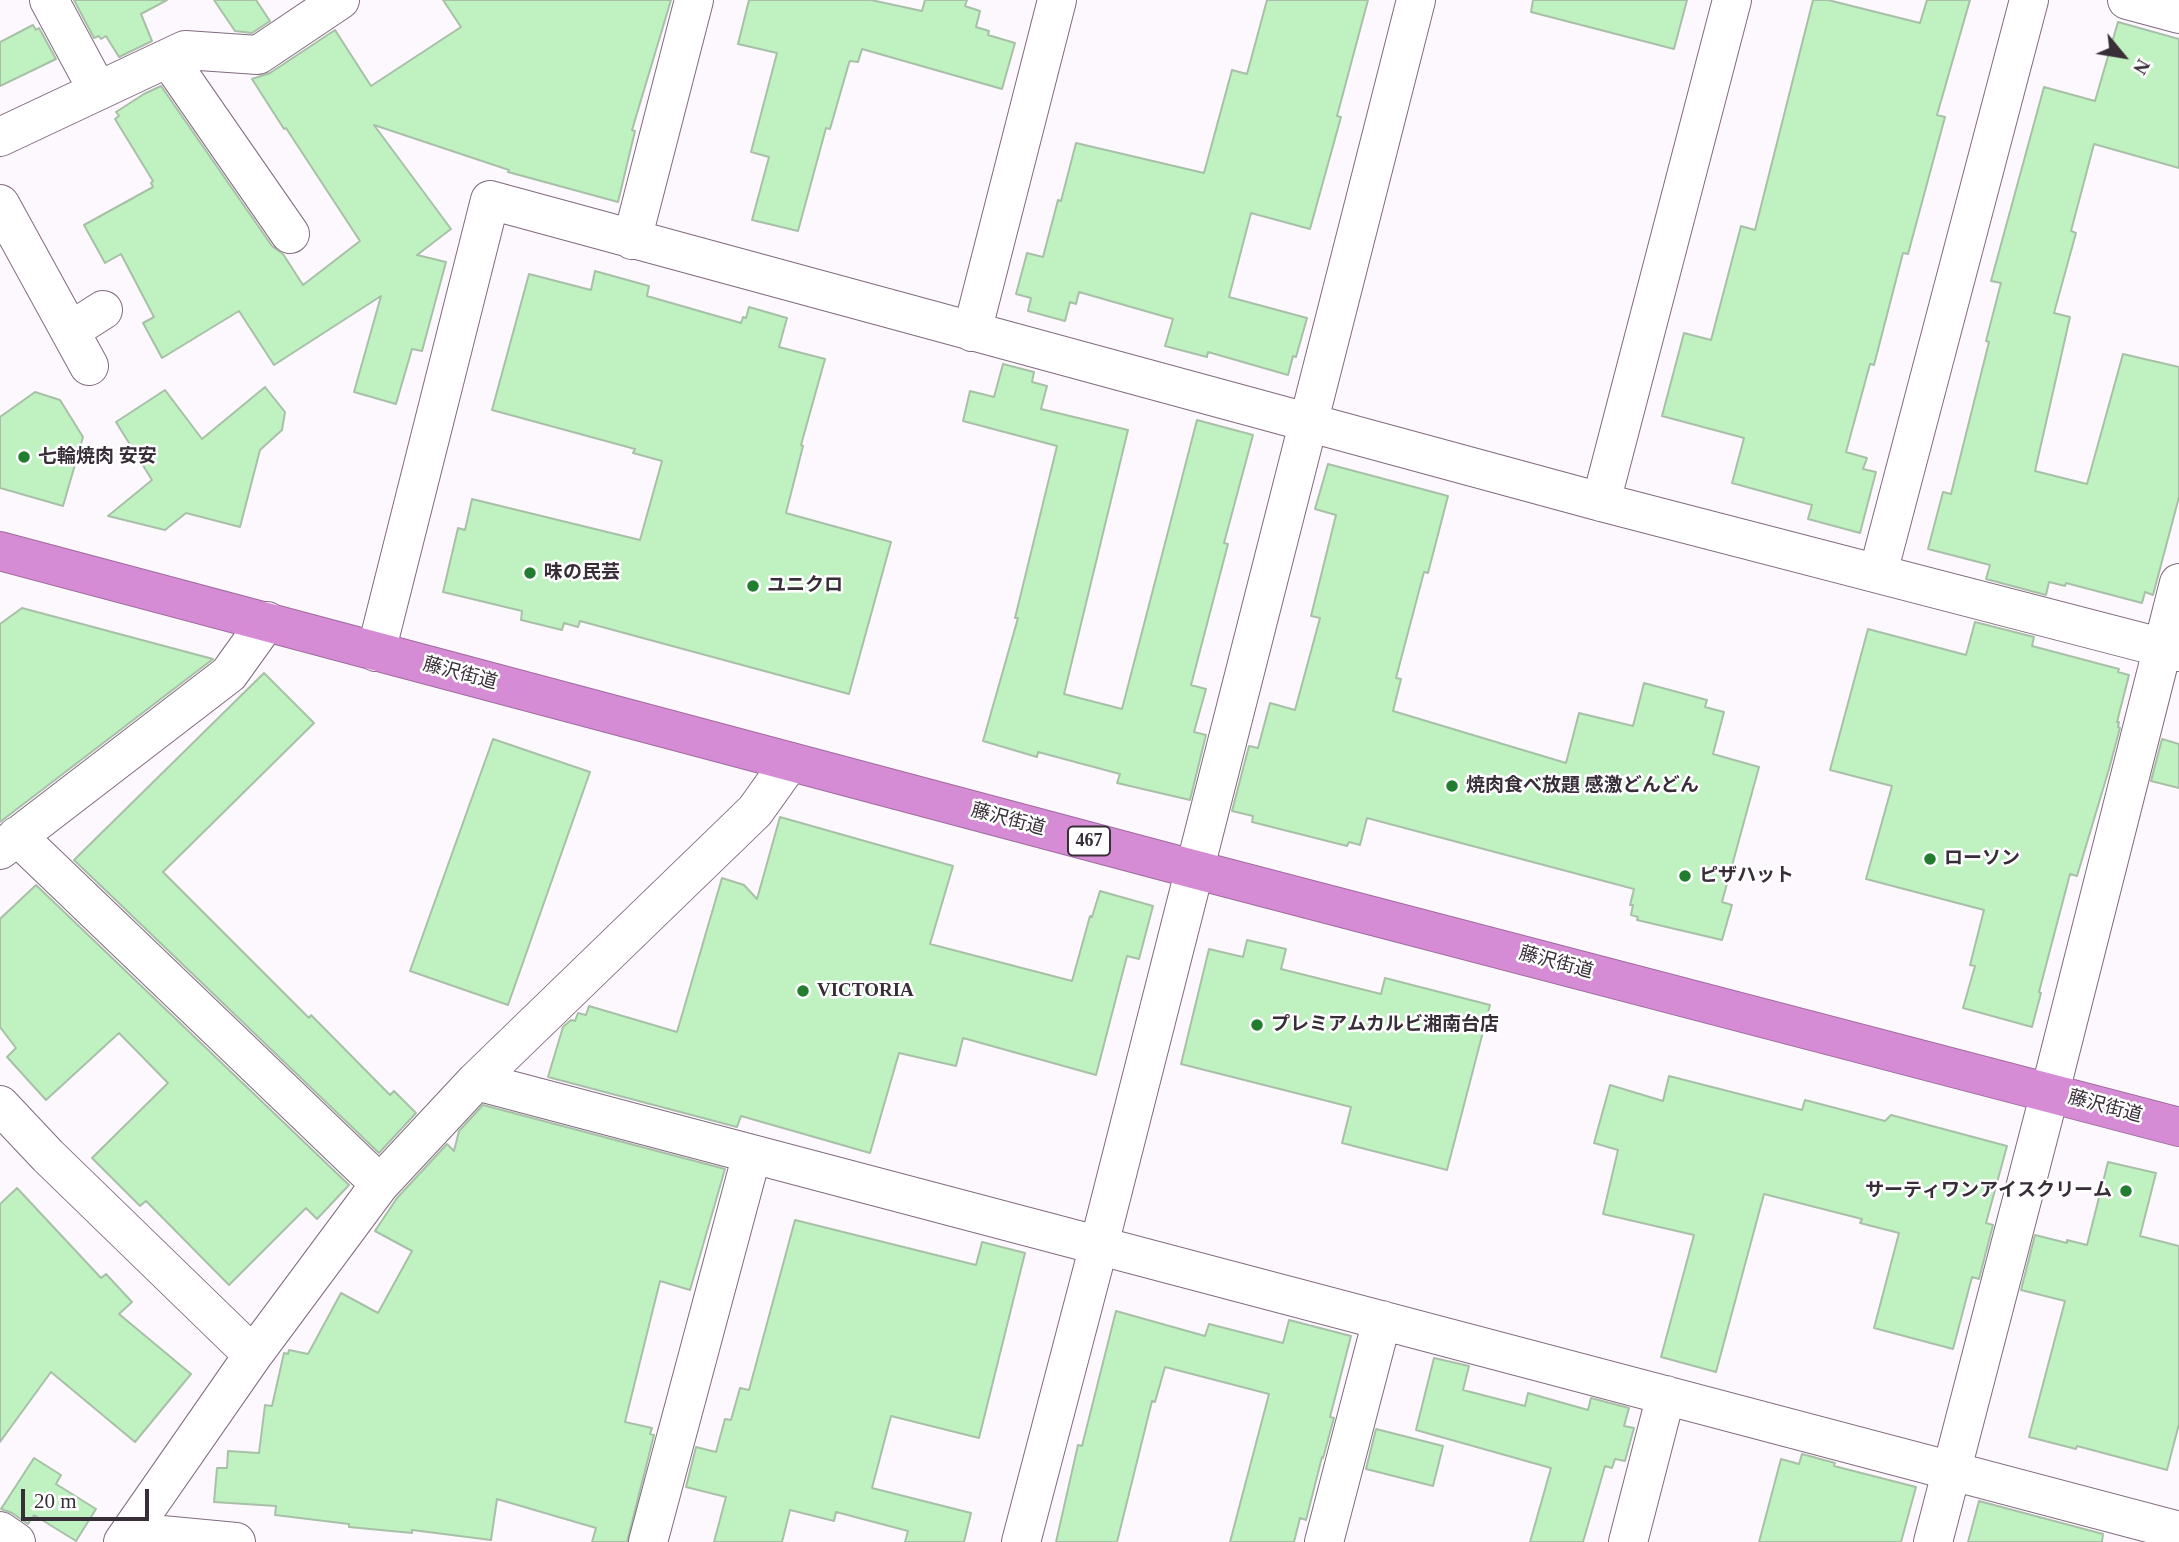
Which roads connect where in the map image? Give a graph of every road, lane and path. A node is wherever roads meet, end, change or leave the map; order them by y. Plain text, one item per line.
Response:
1 (49, 0) edge
2 (340, 0) edge
3 (694, 0) edge
4 (1058, 0) edge
5 (1416, 0) edge
6 (1732, 0) edge
7 (2029, 0) edge
8 (2127, 0) edge
9 (2179, 14) edge
10 (168, 58) junction
11 (98, 91) junction
12 (0, 137) edge
13 (0, 204) edge
14 (290, 234) dead end
15 (632, 240) junction
16 (103, 310) dead end
17 (70, 331) junction
18 (972, 332) junction
19 (89, 366) dead end
20 (1307, 423) junction
21 (1601, 502) junction
22 (0, 551) edge
23 (1878, 573) junction
24 (2179, 583) edge
25 (267, 621) junction
26 (2171, 649) edge
27 (376, 652) junction
28 (790, 762) junction
29 (8, 843) edge
30 (1193, 869) junction
31 (476, 1081) junction
32 (2050, 1092) junction
33 (0, 1105) edge
34 (2179, 1127) edge
35 (752, 1154) junction
36 (380, 1184) junction
37 (1099, 1245) junction
38 (1382, 1320) junction
39 (253, 1355) junction
40 (1666, 1395) junction
41 (1951, 1471) junction
42 (0, 1531) edge
43 (2179, 1531) edge
44 (127, 1537) edge
45 (16, 1542) edge
46 (236, 1542) edge
47 (648, 1542) edge
48 (1021, 1542) edge
49 (1325, 1542) edge
50 (1628, 1542) edge
51 (1933, 1542) edge

1 - 11 street
2 - 10 street
3 - 15 street
4 - 18 street
5 - 20 street
6 - 21 street
7 - 23 street
8 - 9 street
10 - 11 street
10 - 14 street
11 - 12 street
13 - 17 street
15 - 18 street
15 - 27 street
16 - 17 street
17 - 19 street
18 - 20 street
20 - 21 street
20 - 30 street
21 - 23 street
22 - 25 highway, 藤沢街道 / 467
23 - 26 street
24 - 26 street
25 - 27 highway, 藤沢街道 / 467
25 - 29 street
26 - 32 street
27 - 28 highway, 藤沢街道 / 467
28 - 30 highway, 藤沢街道 / 467
28 - 31 street
29 - 36 street
30 - 32 highway, 藤沢街道 / 467
30 - 37 street
31 - 35 street
31 - 36 street
32 - 34 highway, 藤沢街道 / 467
32 - 41 street
33 - 39 street
35 - 37 street
35 - 47 street
36 - 39 street
37 - 38 street
37 - 48 street
38 - 40 street
38 - 49 street
39 - 44 street
40 - 41 street
40 - 50 street
41 - 43 street
41 - 51 street
42 - 45 street
44 - 46 street

